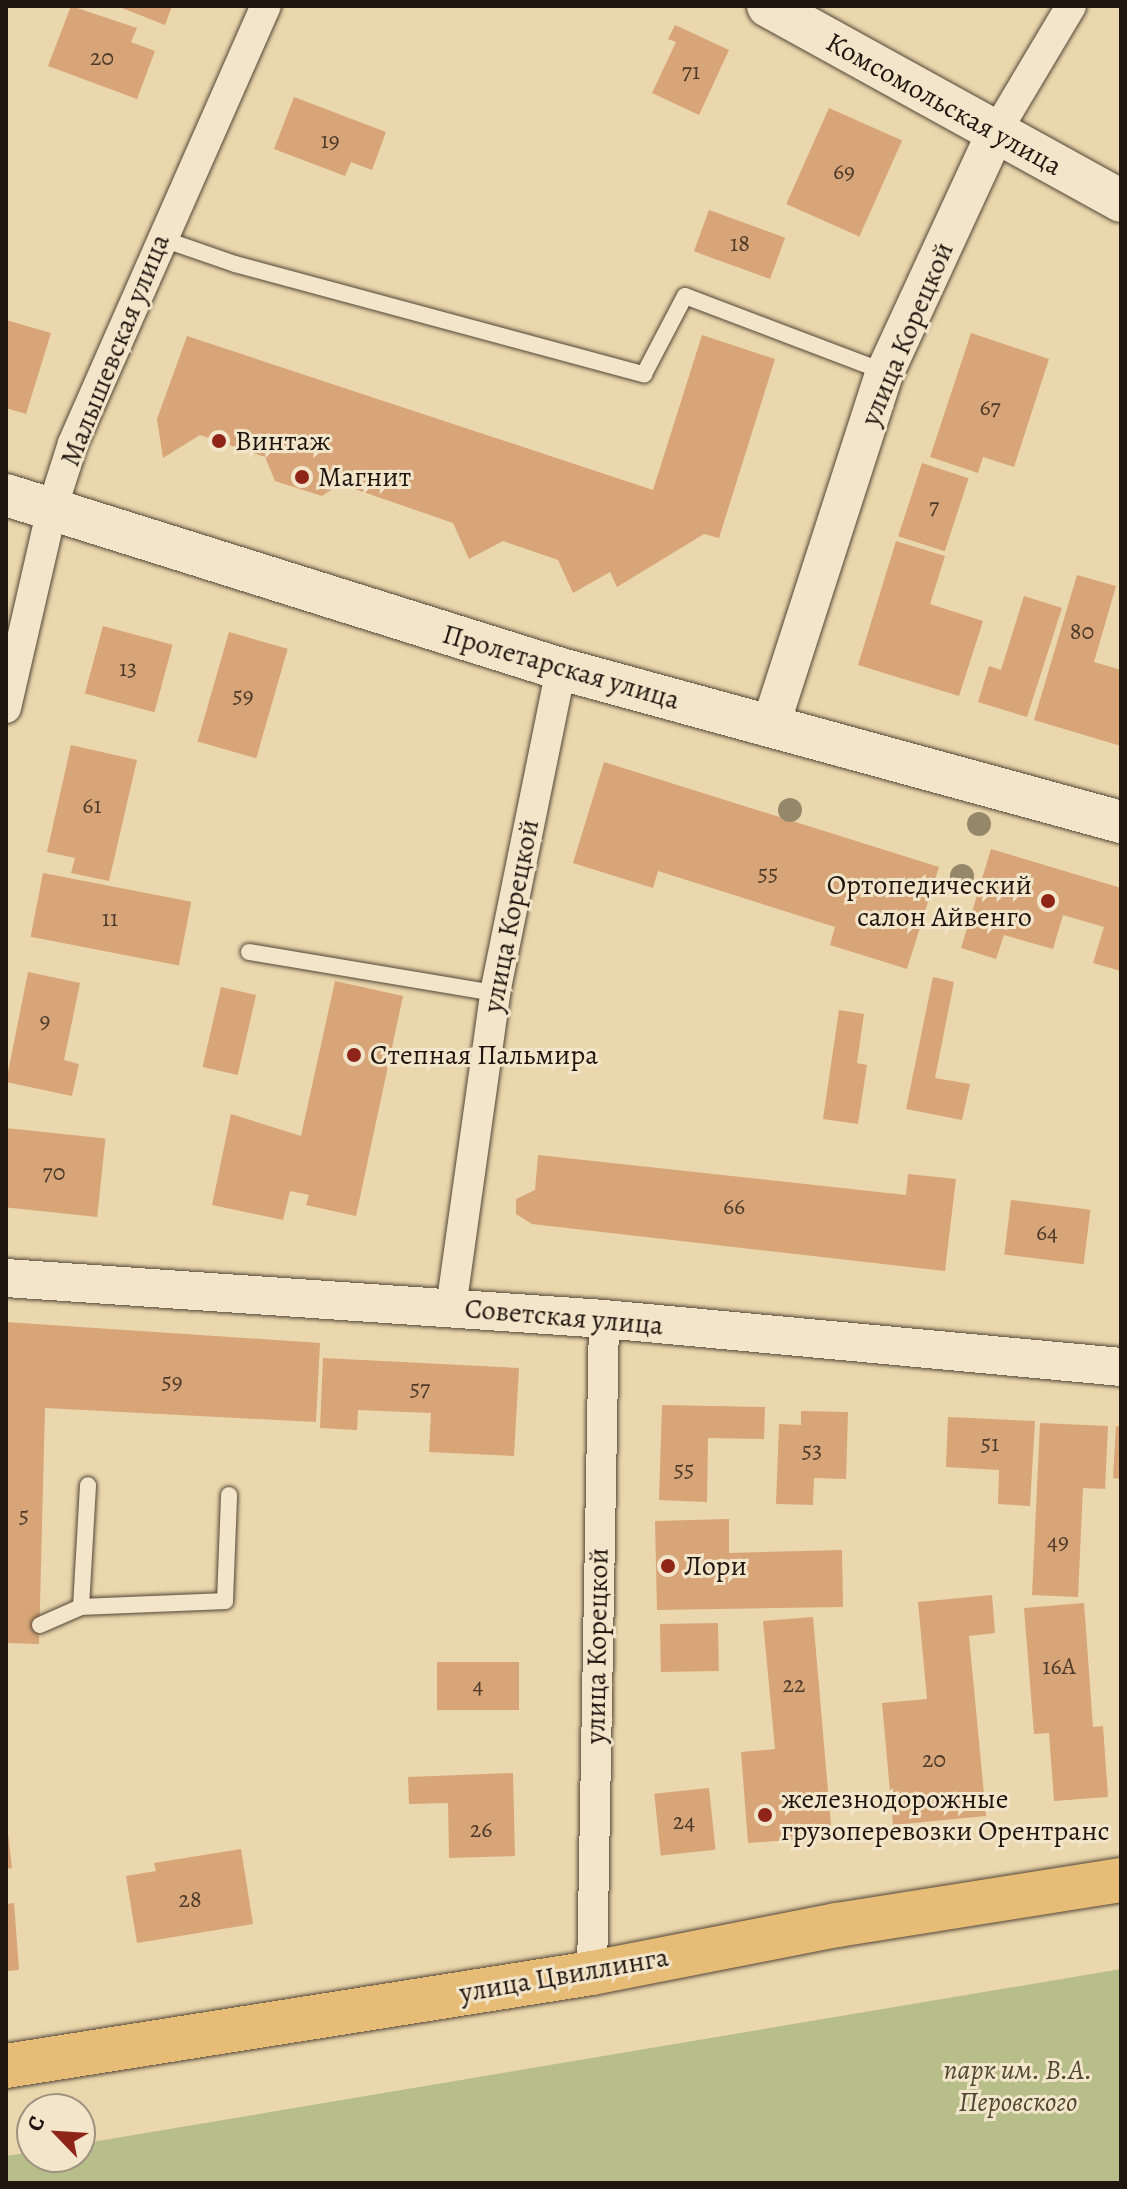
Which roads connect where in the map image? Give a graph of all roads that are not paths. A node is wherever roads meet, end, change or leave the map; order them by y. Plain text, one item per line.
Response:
1 (266, 6) edge
2 (768, 6) edge
3 (1071, 6) edge
4 (996, 132) junction
5 (1121, 201) edge
6 (160, 238) junction
7 (885, 372) junction
8 (6, 495) edge
9 (52, 509) junction
10 (561, 669) junction
11 (6, 708) edge
12 (770, 727) junction
13 (1121, 822) edge
14 (249, 952) dead end
15 (495, 993) junction
16 (6, 1278) edge
17 (451, 1308) junction
18 (604, 1319) junction
19 (1121, 1367) edge
20 (88, 1485) dead end
21 (229, 1495) dead end
22 (81, 1607) junction
23 (40, 1625) dead end
24 (1121, 1880) edge
25 (592, 1973) junction
26 (6, 2066) edge

1 - 6 street, Малышевская улица
2 - 4 main road, Комсомольская улица
3 - 4 street, улица Корецкой
4 - 5 main road, Комсомольская улица
4 - 7 street, улица Корецкой
6 - 7 lane
6 - 9 street, Малышевская улица
7 - 12 street, улица Корецкой
8 - 9 main road, Пролетарская улица
9 - 10 main road, Пролетарская улица
9 - 11 street, Малышевская улица
10 - 12 main road, Пролетарская улица
10 - 15 street, улица Корецкой
12 - 13 main road, Пролетарская улица
14 - 15 lane
15 - 17 street, улица Корецкой
16 - 17 street, Советская улица
17 - 18 street, Советская улица
18 - 19 street, Советская улица
18 - 25 street, улица Корецкой
20 - 22 lane
21 - 22 lane
22 - 23 lane
24 - 25 main road, улица Цвиллинга
25 - 26 main road, улица Цвиллинга

